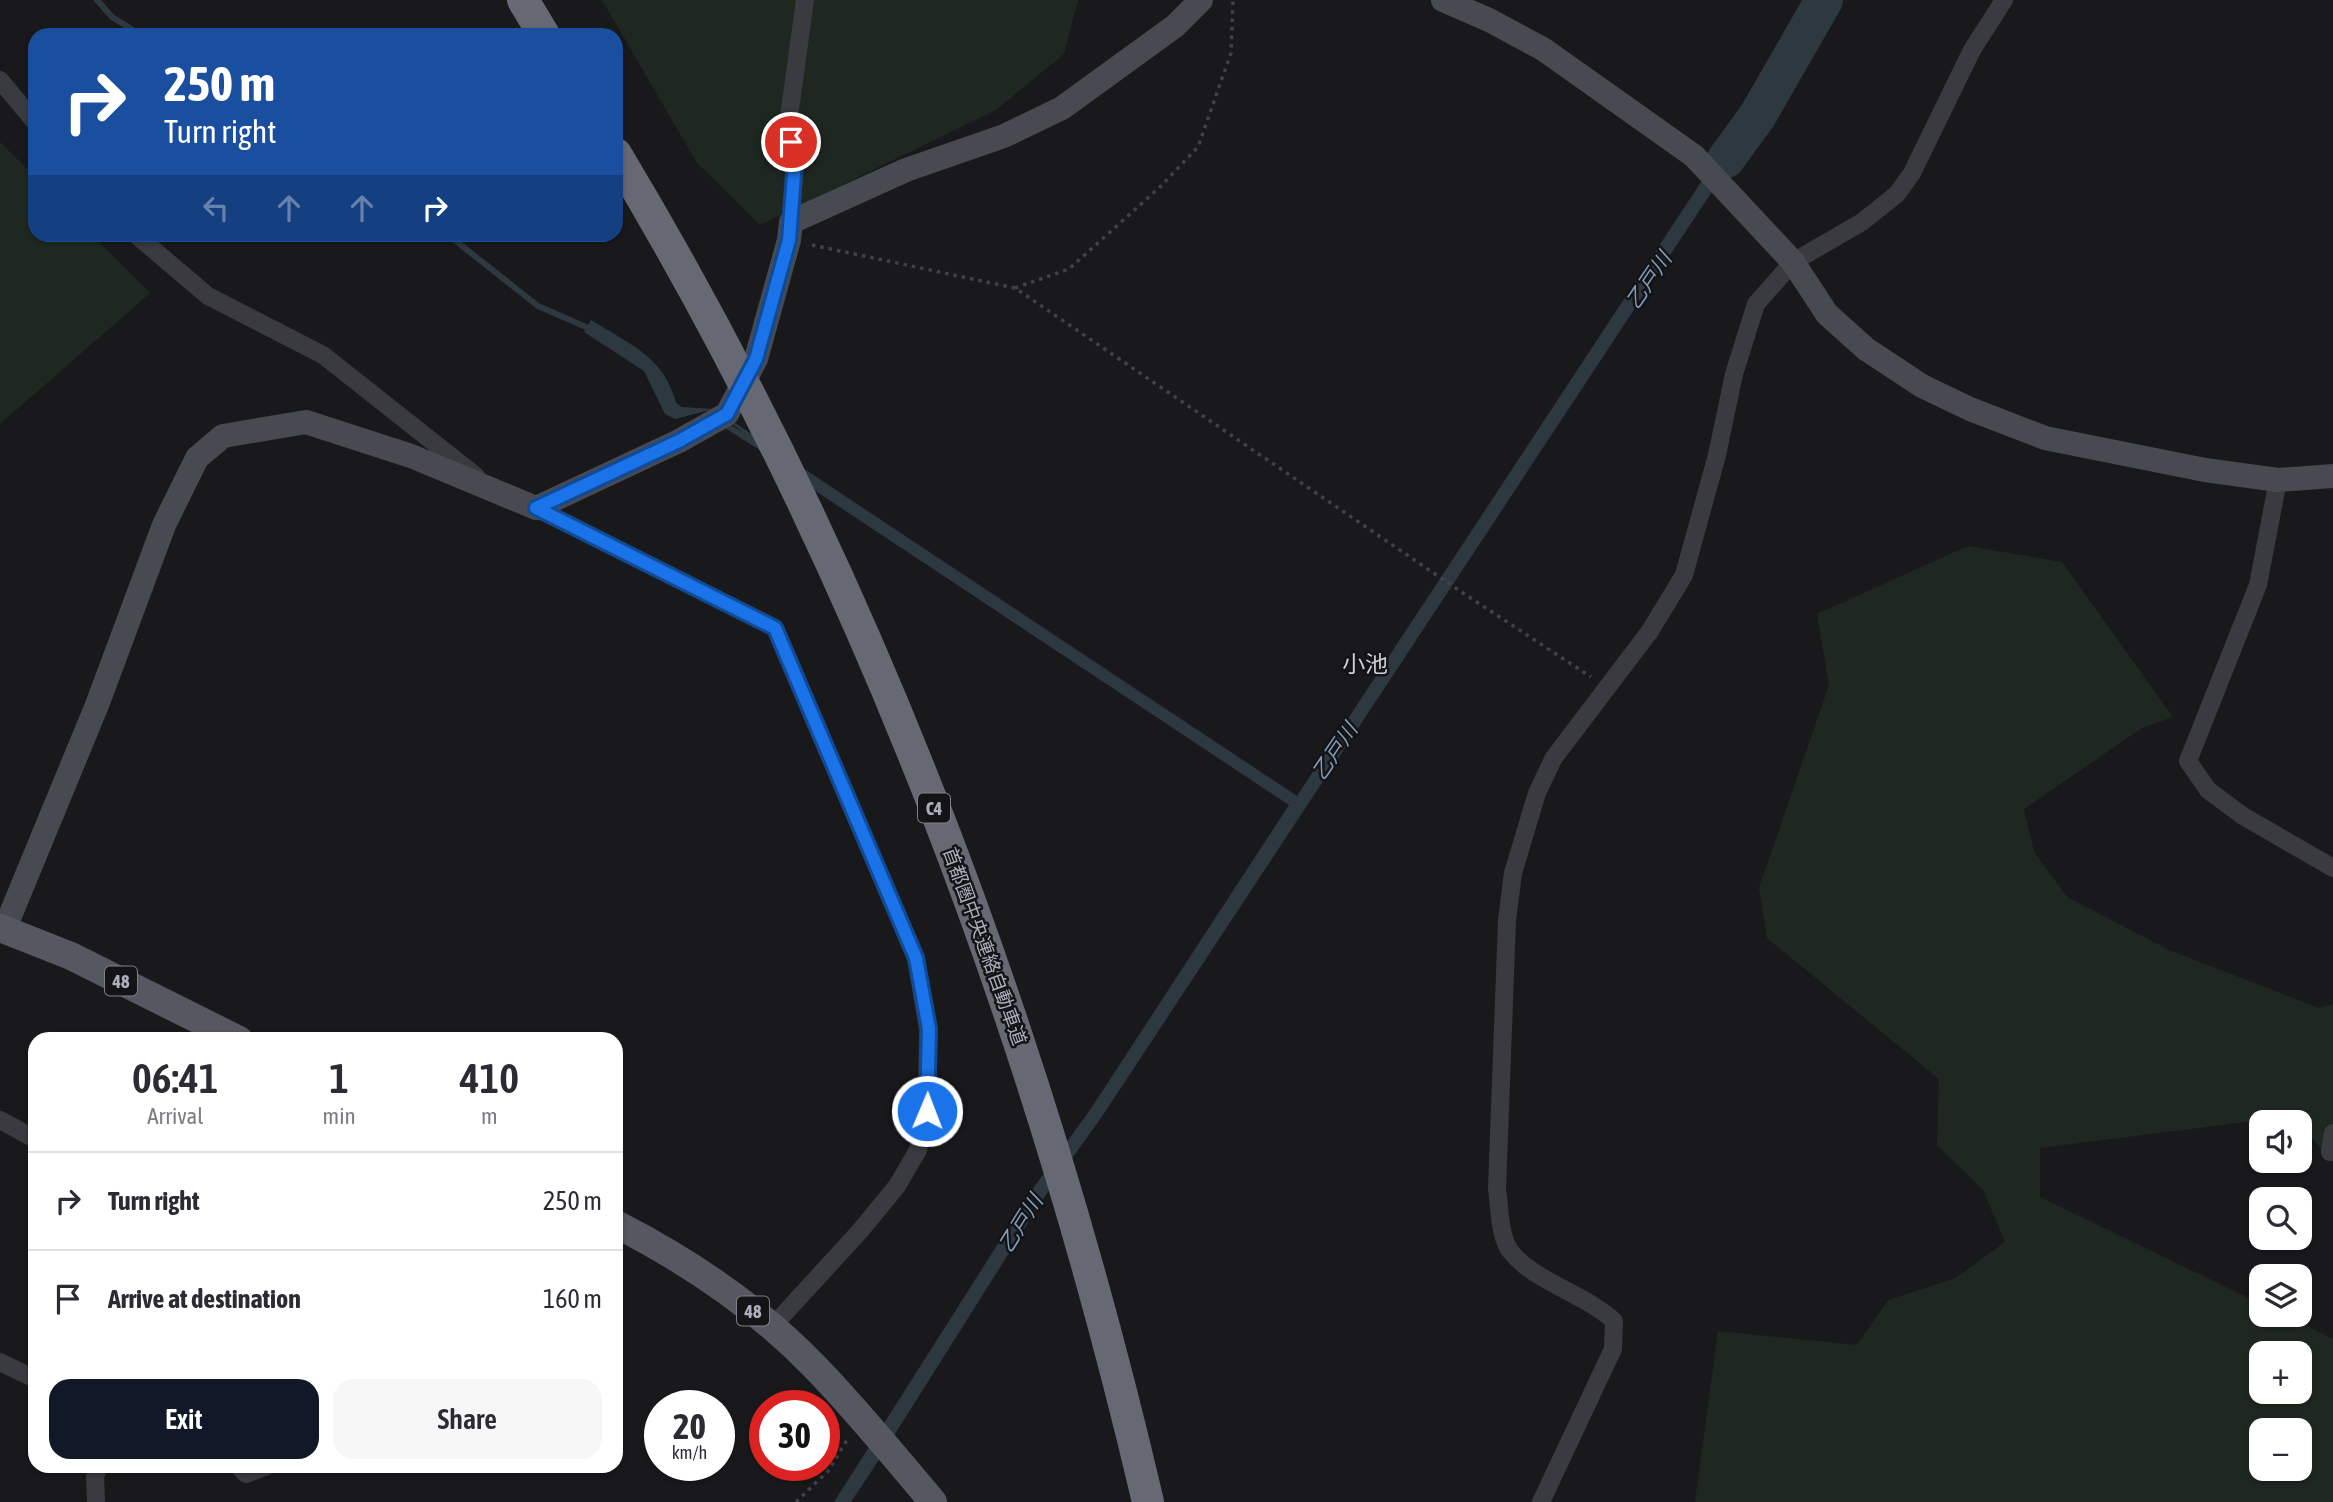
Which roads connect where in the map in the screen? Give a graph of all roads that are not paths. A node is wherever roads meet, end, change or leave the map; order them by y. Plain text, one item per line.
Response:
1 (805, 0) edge
2 (1200, 0) edge
3 (1443, 0) edge
4 (2004, 0) edge
5 (526, 4) edge
6 (540, 28) edge
7 (0, 80) edge
8 (28, 114) edge
9 (623, 167) edge
10 (790, 231) junction
11 (144, 242) edge
12 (1793, 262) junction
13 (2333, 476) edge
14 (2278, 480) junction
15 (492, 489) junction
16 (536, 508) junction
17 (2333, 868) edge
18 (2, 931) edge
19 (225, 1032) edge
20 (0, 1120) edge
21 (2333, 1133) edge
22 (28, 1135) edge
23 (2330, 1152) dead end
24 (623, 1228) edge
25 (772, 1327) junction
26 (0, 1362) edge
27 (28, 1376) edge
28 (96, 1473) edge
29 (96, 1502) edge
30 (933, 1502) edge
31 (1148, 1502) edge
32 (1541, 1502) edge

1 - 10 street
2 - 10 street
3 - 12 street
4 - 12 street
5 - 6 highway
7 - 8 street
9 - 31 highway, 首都圏中央連絡自動車道 / C4, bridge
10 - 16 street
11 - 15 street
12 - 14 street
12 - 32 street
13 - 14 street
14 - 17 street
15 - 16 street
15 - 18 street
16 - 25 street
18 - 19 main road, 48
20 - 22 street
21 - 23 street
24 - 25 main road, 48
25 - 30 main road, 48
26 - 27 street
28 - 29 street

